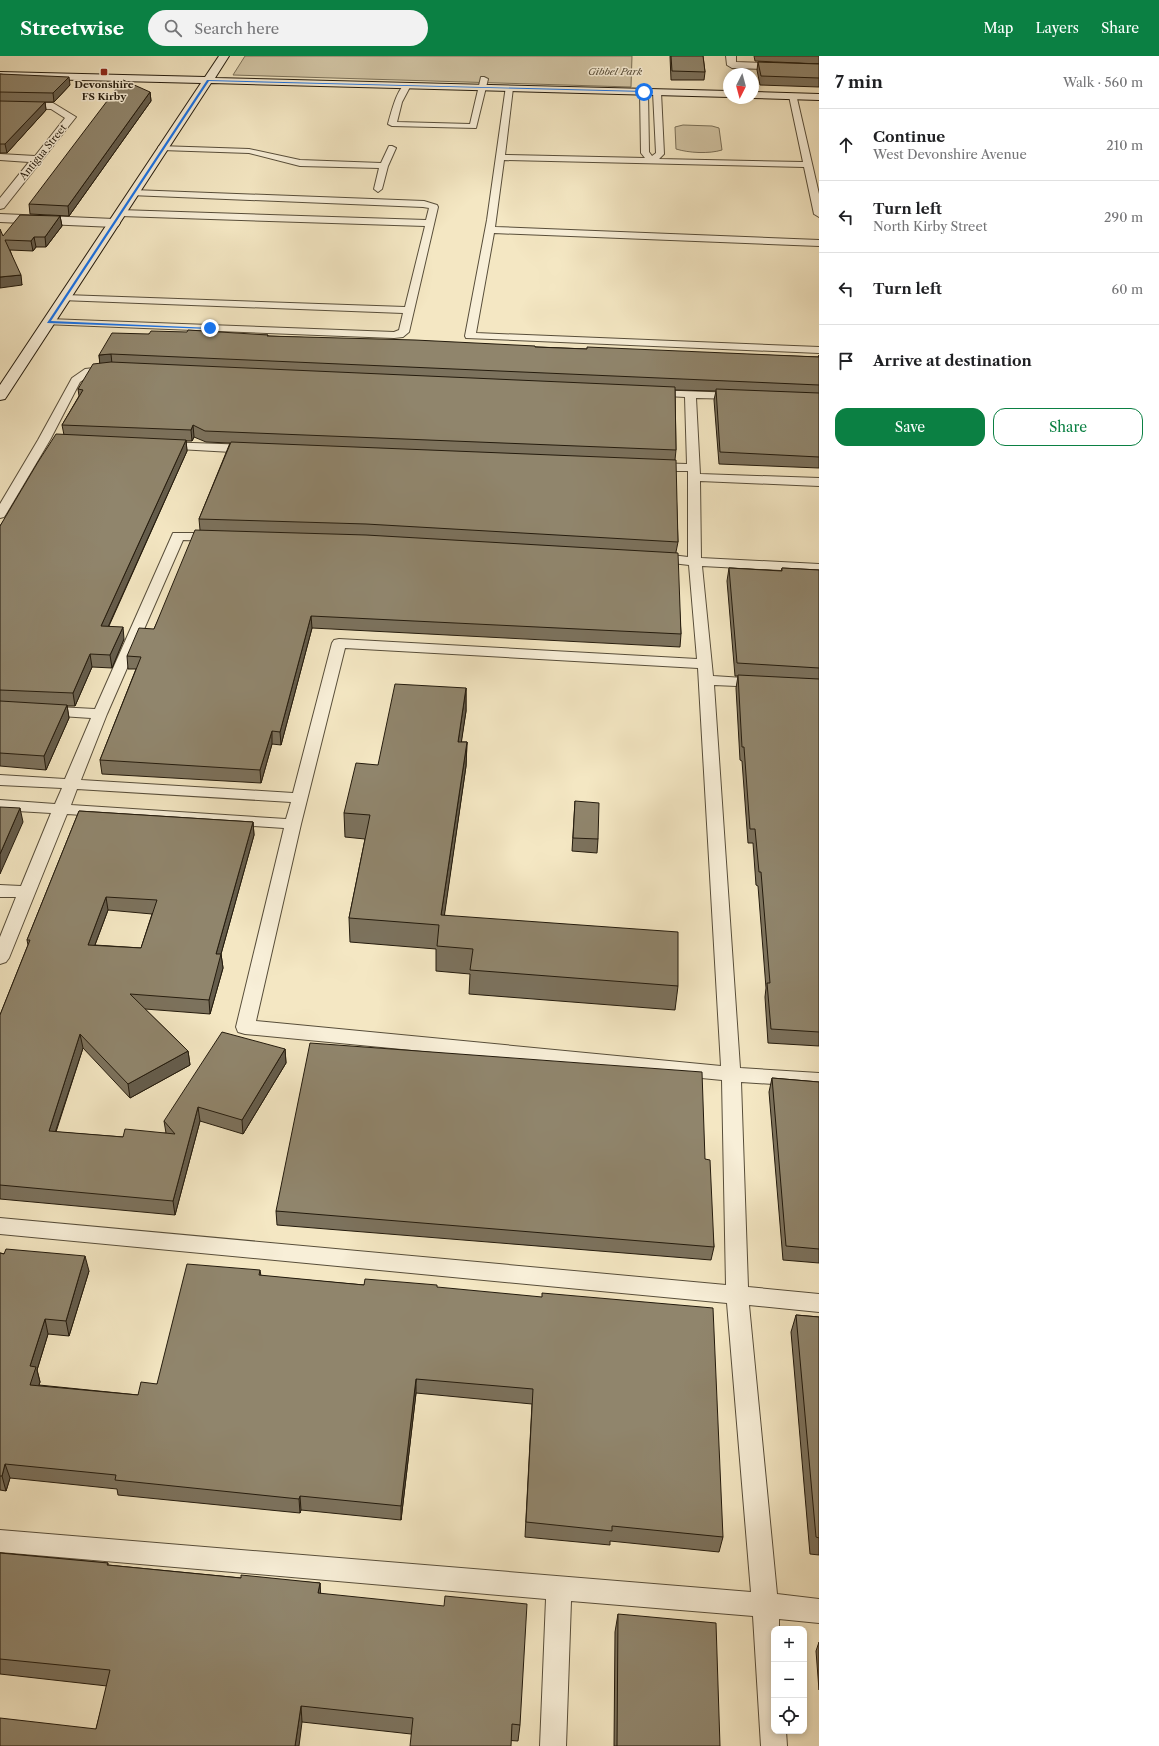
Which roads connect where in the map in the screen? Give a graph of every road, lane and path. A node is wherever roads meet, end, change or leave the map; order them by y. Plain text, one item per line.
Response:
1 (224, 56) edge
2 (732, 61) edge
3 (819, 68) edge
4 (0, 75) edge
5 (208, 80) junction
6 (482, 83) junction
7 (407, 85) junction
8 (509, 88) junction
9 (644, 92) junction
10 (658, 92) junction
11 (723, 94) edge
12 (759, 95) edge
13 (793, 96) junction
14 (819, 97) edge
15 (0, 105) edge
16 (644, 108) junction
17 (658, 108) junction
18 (644, 123) junction
19 (659, 124) junction
20 (162, 148) junction
21 (392, 148) dead end
22 (0, 157) edge
23 (500, 157) junction
24 (37, 159) junction
25 (652, 160) junction
26 (808, 165) junction
27 (384, 166) junction
28 (378, 189) dead end
29 (133, 193) junction
30 (0, 206) edge
31 (819, 214) edge
32 (0, 218) edge
33 (117, 218) junction
34 (430, 223) junction
35 (490, 230) junction
36 (819, 243) edge
37 (65, 298) junction
38 (409, 310) junction
39 (48, 322) junction
40 (819, 350) edge
41 (120, 370) edge
42 (643, 392) edge
43 (690, 394) junction
44 (0, 396) edge
45 (751, 397) edge
46 (44, 440) junction
47 (60, 441) edge
48 (155, 445) edge
49 (258, 450) edge
50 (638, 466) edge
51 (694, 472) junction
52 (819, 482) edge
53 (0, 514) edge
54 (233, 538) edge
55 (636, 556) edge
56 (695, 562) junction
57 (819, 568) edge
58 (705, 672) junction
59 (774, 684) edge
60 (0, 708) edge
61 (100, 714) junction
62 (0, 780) edge
63 (71, 785) junction
64 (300, 798) junction
65 (0, 805) edge
66 (62, 809) junction
67 (293, 824) junction
68 (0, 891) edge
69 (27, 892) junction
70 (0, 958) edge
71 (731, 1074) junction
72 (819, 1080) edge
73 (0, 1226) edge
74 (737, 1295) junction
75 (819, 1303) edge
76 (0, 1541) edge
77 (559, 1588) junction
78 (765, 1605) junction
79 (819, 1611) edge
80 (553, 1746) edge
81 (774, 1746) edge

1 - 5 street
2 - 3 street
4 - 5 street
5 - 7 street
5 - 20 street
6 - 7 street
6 - 7 lane
6 - 8 street
8 - 9 street
8 - 23 lane
9 - 10 street
9 - 16 lane
10 - 11 street
10 - 17 lane
12 - 13 street
13 - 14 street
13 - 26 lane
15 - 24 street, Antigua Street
16 - 17 lane
16 - 18 lane
17 - 19 lane
18 - 19 lane
18 - 25 lane
19 - 25 lane
20 - 27 lane
20 - 29 street
21 - 27 lane
22 - 24 street
23 - 25 lane
23 - 35 lane
24 - 30 street, Antigua Street
25 - 26 lane
26 - 31 lane
27 - 28 lane
29 - 33 street
29 - 34 lane
32 - 33 street
33 - 34 lane
33 - 37 street
34 - 38 lane
35 - 36 lane
35 - 40 lane
37 - 38 lane
37 - 39 street
38 - 39 lane
39 - 44 street
41 - 46 lane
42 - 43 lane
43 - 45 lane
43 - 51 lane
46 - 47 lane
46 - 53 lane
48 - 49 lane
50 - 51 lane
51 - 52 lane
51 - 56 lane
54 - 61 lane
55 - 56 lane
56 - 57 lane
56 - 58 lane
58 - 59 lane
58 - 64 lane
58 - 71 lane
60 - 61 lane
61 - 63 lane
62 - 63 lane
63 - 64 lane
63 - 66 lane
64 - 67 lane
65 - 66 lane
66 - 67 lane
66 - 69 lane
67 - 71 lane
68 - 69 lane
69 - 70 lane
71 - 72 lane
71 - 74 lane
73 - 74 lane
74 - 75 lane
74 - 78 lane
76 - 77 lane
77 - 78 lane
77 - 80 lane
78 - 79 lane
78 - 81 lane

